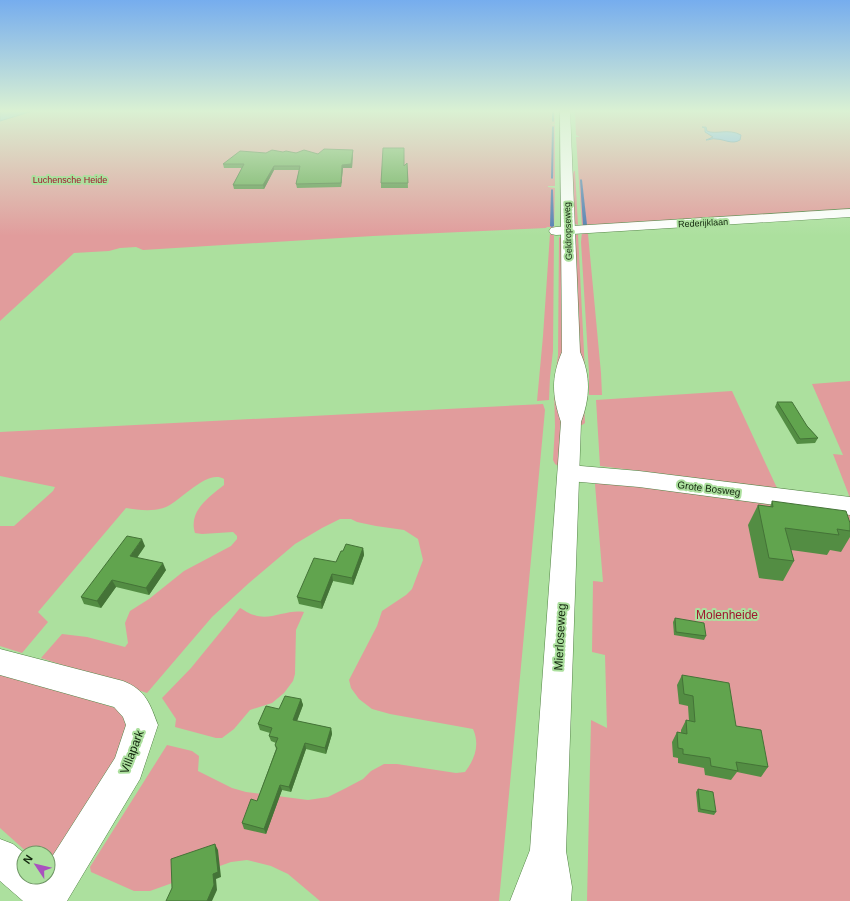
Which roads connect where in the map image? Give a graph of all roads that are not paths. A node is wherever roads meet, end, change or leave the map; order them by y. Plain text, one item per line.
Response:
1 (564, 152) edge
2 (850, 214) edge
3 (562, 230) junction
4 (571, 407) joint
5 (569, 473) junction
6 (850, 506) edge
7 (0, 662) edge
8 (548, 851) junction
9 (0, 857) edge
10 (47, 899) edge
11 (529, 901) edge
12 (552, 901) edge

1 - 3 main road, Geldropseweg
2 - 3 main road, Rederijklaan
3 - 4 main road, Geldropseweg
4 - 5 main road, Mierloseweg
5 - 6 main road, Grote Bosweg
5 - 8 main road, Mierloseweg
7 - 10 main road, Villapark
8 - 11 main road, Mierloseweg
8 - 12 main road, Mierloseweg
9 - 10 main road, Villapark

